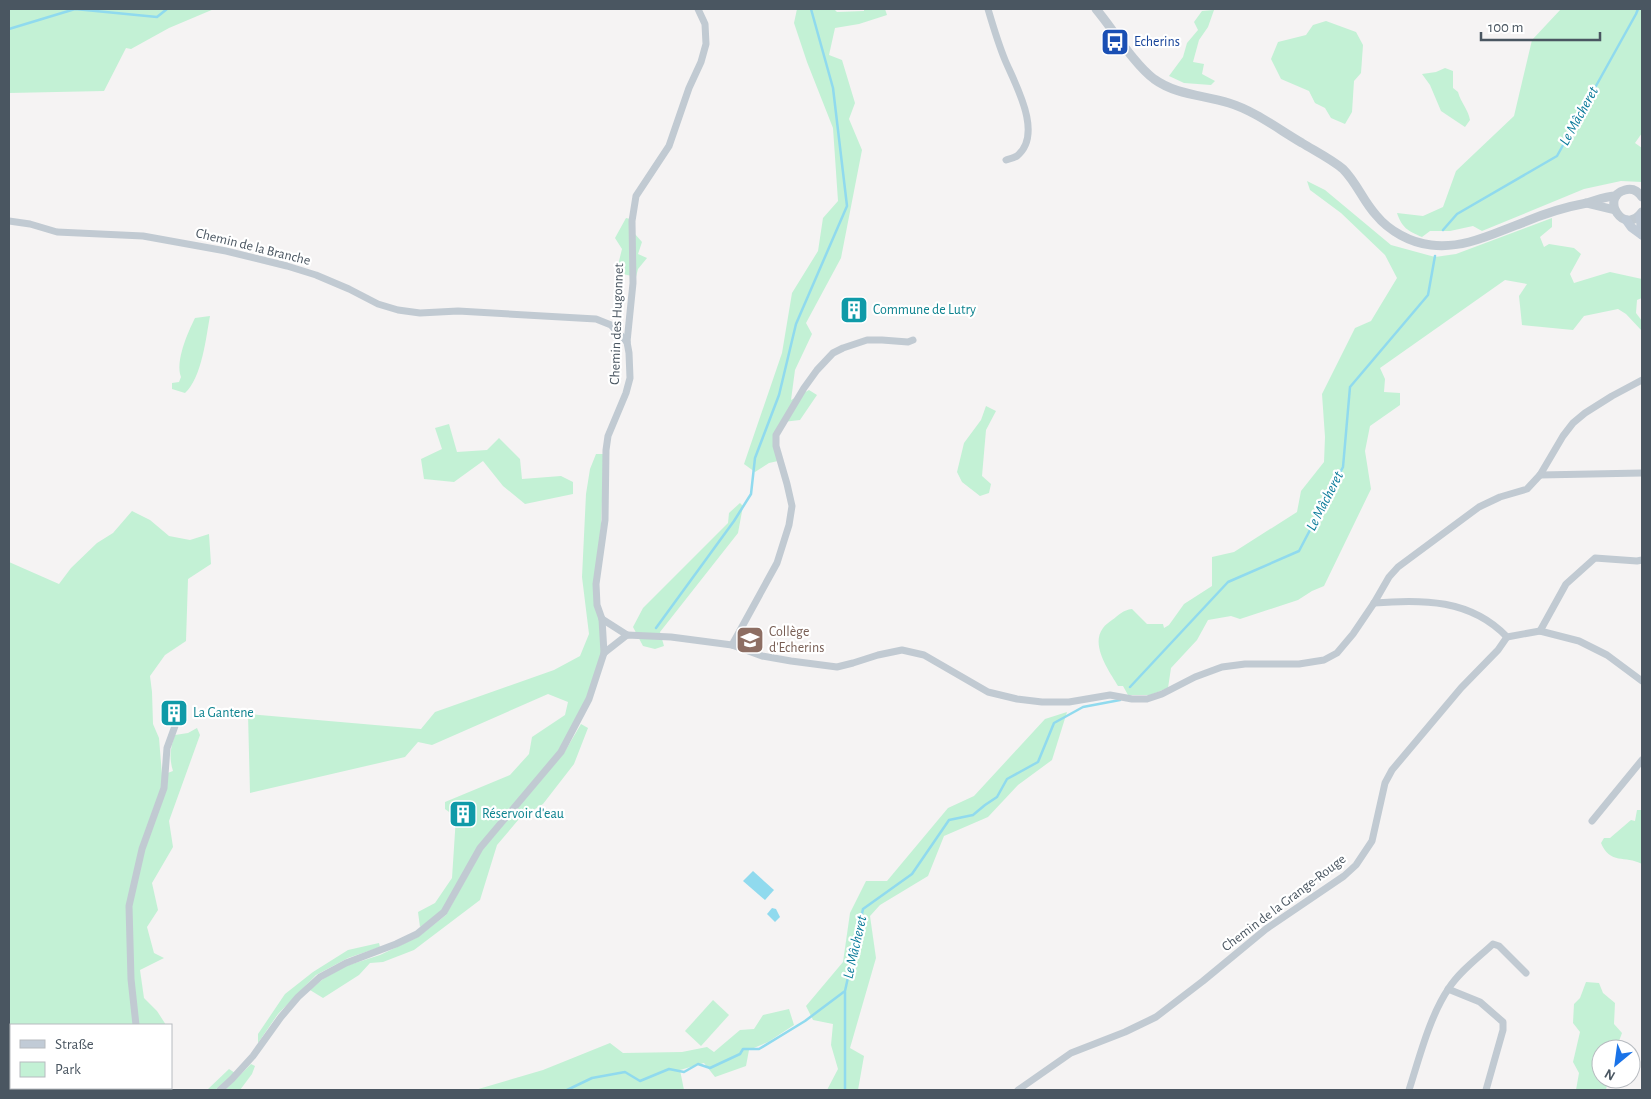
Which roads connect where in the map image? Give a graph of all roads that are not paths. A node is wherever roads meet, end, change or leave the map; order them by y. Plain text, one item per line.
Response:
1 (698, 9) edge
2 (988, 9) edge
3 (1096, 9) edge
4 (1006, 160) dead end
5 (1641, 195) edge
6 (1616, 196) junction
7 (1586, 203) junction
8 (1614, 210) junction
9 (1641, 214) edge
10 (1626, 220) junction
11 (9, 221) edge
12 (1642, 235) edge
13 (913, 340) dead end
14 (626, 342) junction
15 (1642, 380) edge
16 (1642, 473) edge
17 (1540, 475) junction
18 (1642, 560) edge
19 (1374, 603) junction
20 (602, 619) junction
21 (1540, 631) junction
22 (627, 635) junction
23 (1507, 638) junction
24 (732, 646) junction
25 (604, 653) junction
26 (1642, 681) edge
27 (175, 726) dead end
28 (1642, 760) edge
29 (1592, 821) dead end
30 (1526, 973) dead end
31 (1448, 989) junction
32 (136, 1024) edge
33 (220, 1090) edge
34 (1018, 1090) edge
35 (1409, 1090) edge
36 (1486, 1090) edge

1 - 14 street, Chemin des Hugonnet
2 - 4 street
3 - 7 street
5 - 6 street
6 - 7 street
6 - 8 street
7 - 8 street
8 - 10 street
9 - 10 street
9 - 12 main road
10 - 12 main road
11 - 14 street, Chemin de la Branche
13 - 24 street
14 - 20 street, Chemin des Hugonnet
15 - 17 street
16 - 17 street
17 - 19 street
18 - 21 street
19 - 23 street
19 - 24 street
20 - 22 street
20 - 25 street, Chemin des Hugonnet
21 - 23 street
21 - 26 street
22 - 24 street
22 - 25 street
23 - 34 street, Chemin de la Grange-Rouge
25 - 33 street
27 - 32 street
28 - 29 street
30 - 31 street
31 - 35 street
31 - 36 street

